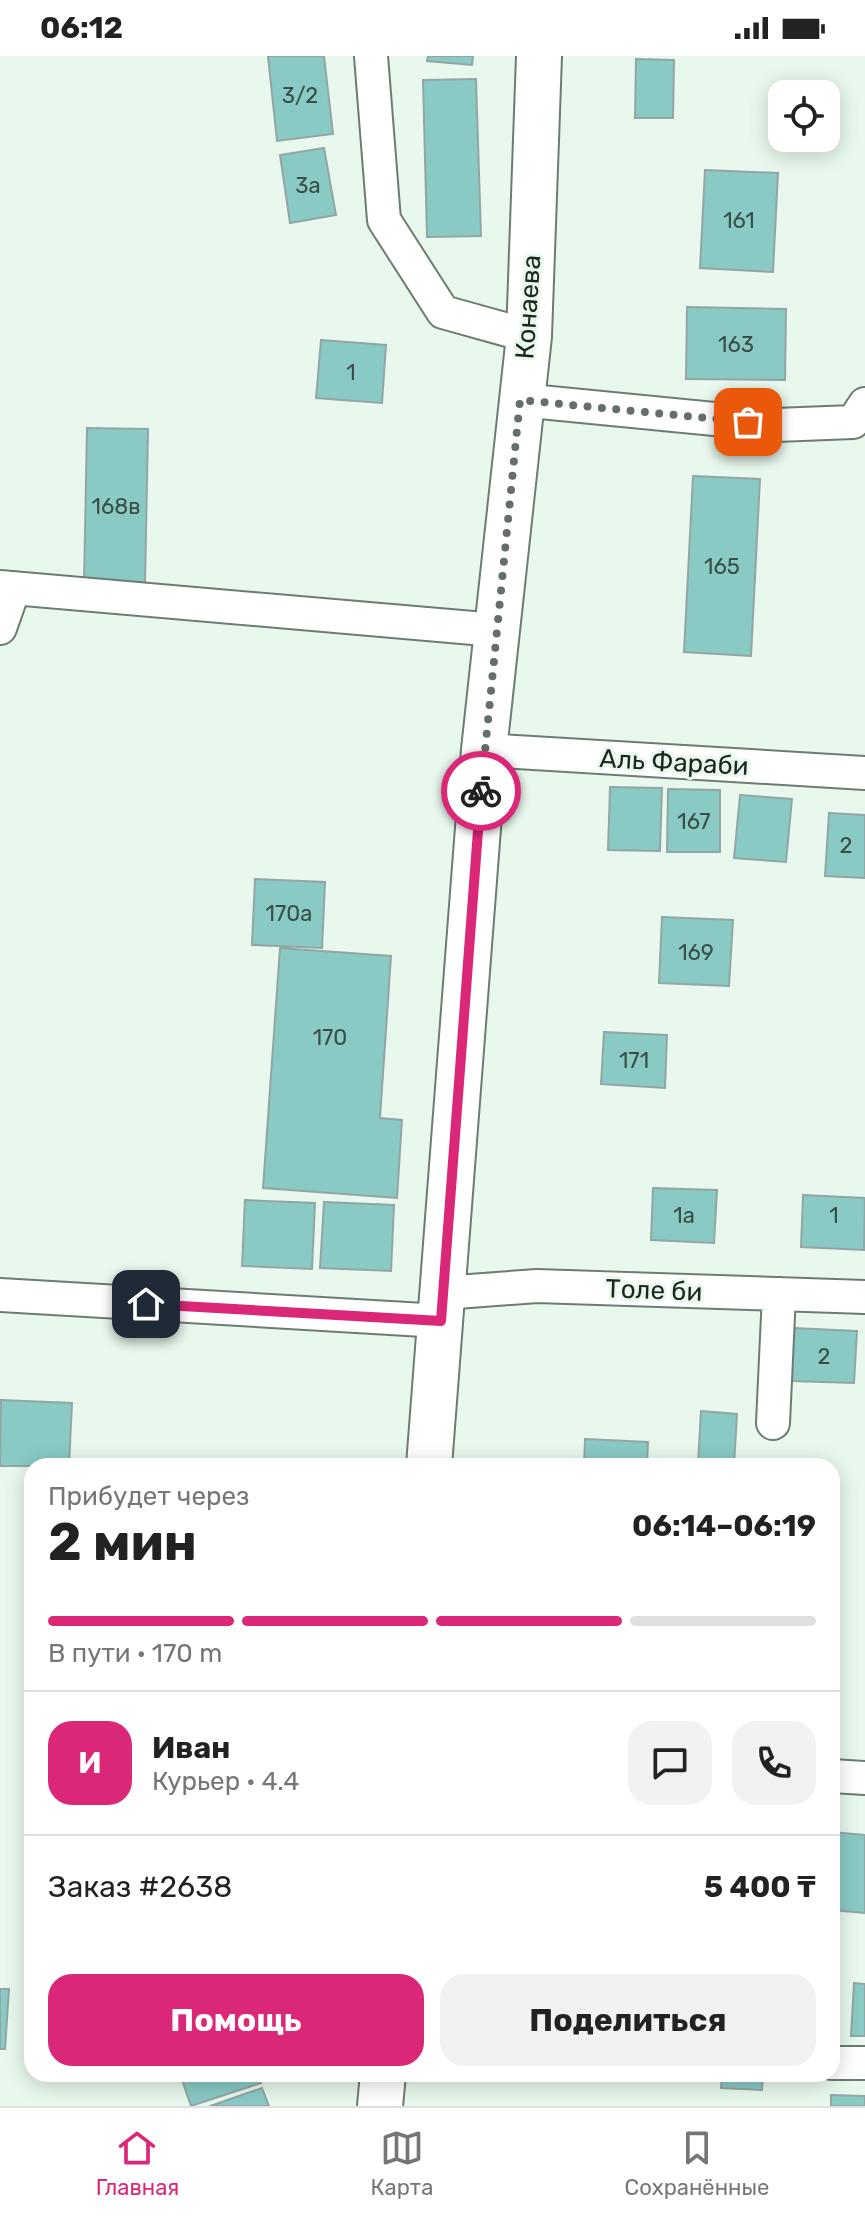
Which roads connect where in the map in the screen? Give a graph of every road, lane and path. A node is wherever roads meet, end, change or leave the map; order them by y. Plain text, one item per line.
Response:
1 (371, 56) edge
2 (539, 56) edge
3 (529, 336) junction
4 (520, 400) junction
5 (865, 404) edge
6 (7, 587) edge
7 (0, 628) edge
8 (496, 630) junction
9 (484, 750) junction
10 (865, 773) edge
11 (779, 1294) junction
12 (0, 1295) edge
13 (865, 1297) edge
14 (442, 1307) junction
15 (773, 1423) dead end
16 (430, 1458) edge
17 (840, 1776) edge
18 (865, 1778) edge
19 (840, 2063) edge
20 (865, 2063) edge
21 (382, 2082) edge
22 (380, 2106) edge

1 - 3 street
2 - 3 main road, Конаева
3 - 4 main road, Конаева
4 - 5 street
4 - 8 main road, Конаева
6 - 7 street
6 - 8 street
8 - 9 main road, Конаева
9 - 10 street, Аль Фараби
9 - 14 main road, Конаева
11 - 13 street, Толе би
11 - 14 street, Толе би
11 - 15 street
12 - 14 street, Толе би
14 - 16 main road, Конаева
17 - 18 street
19 - 20 street
21 - 22 main road

